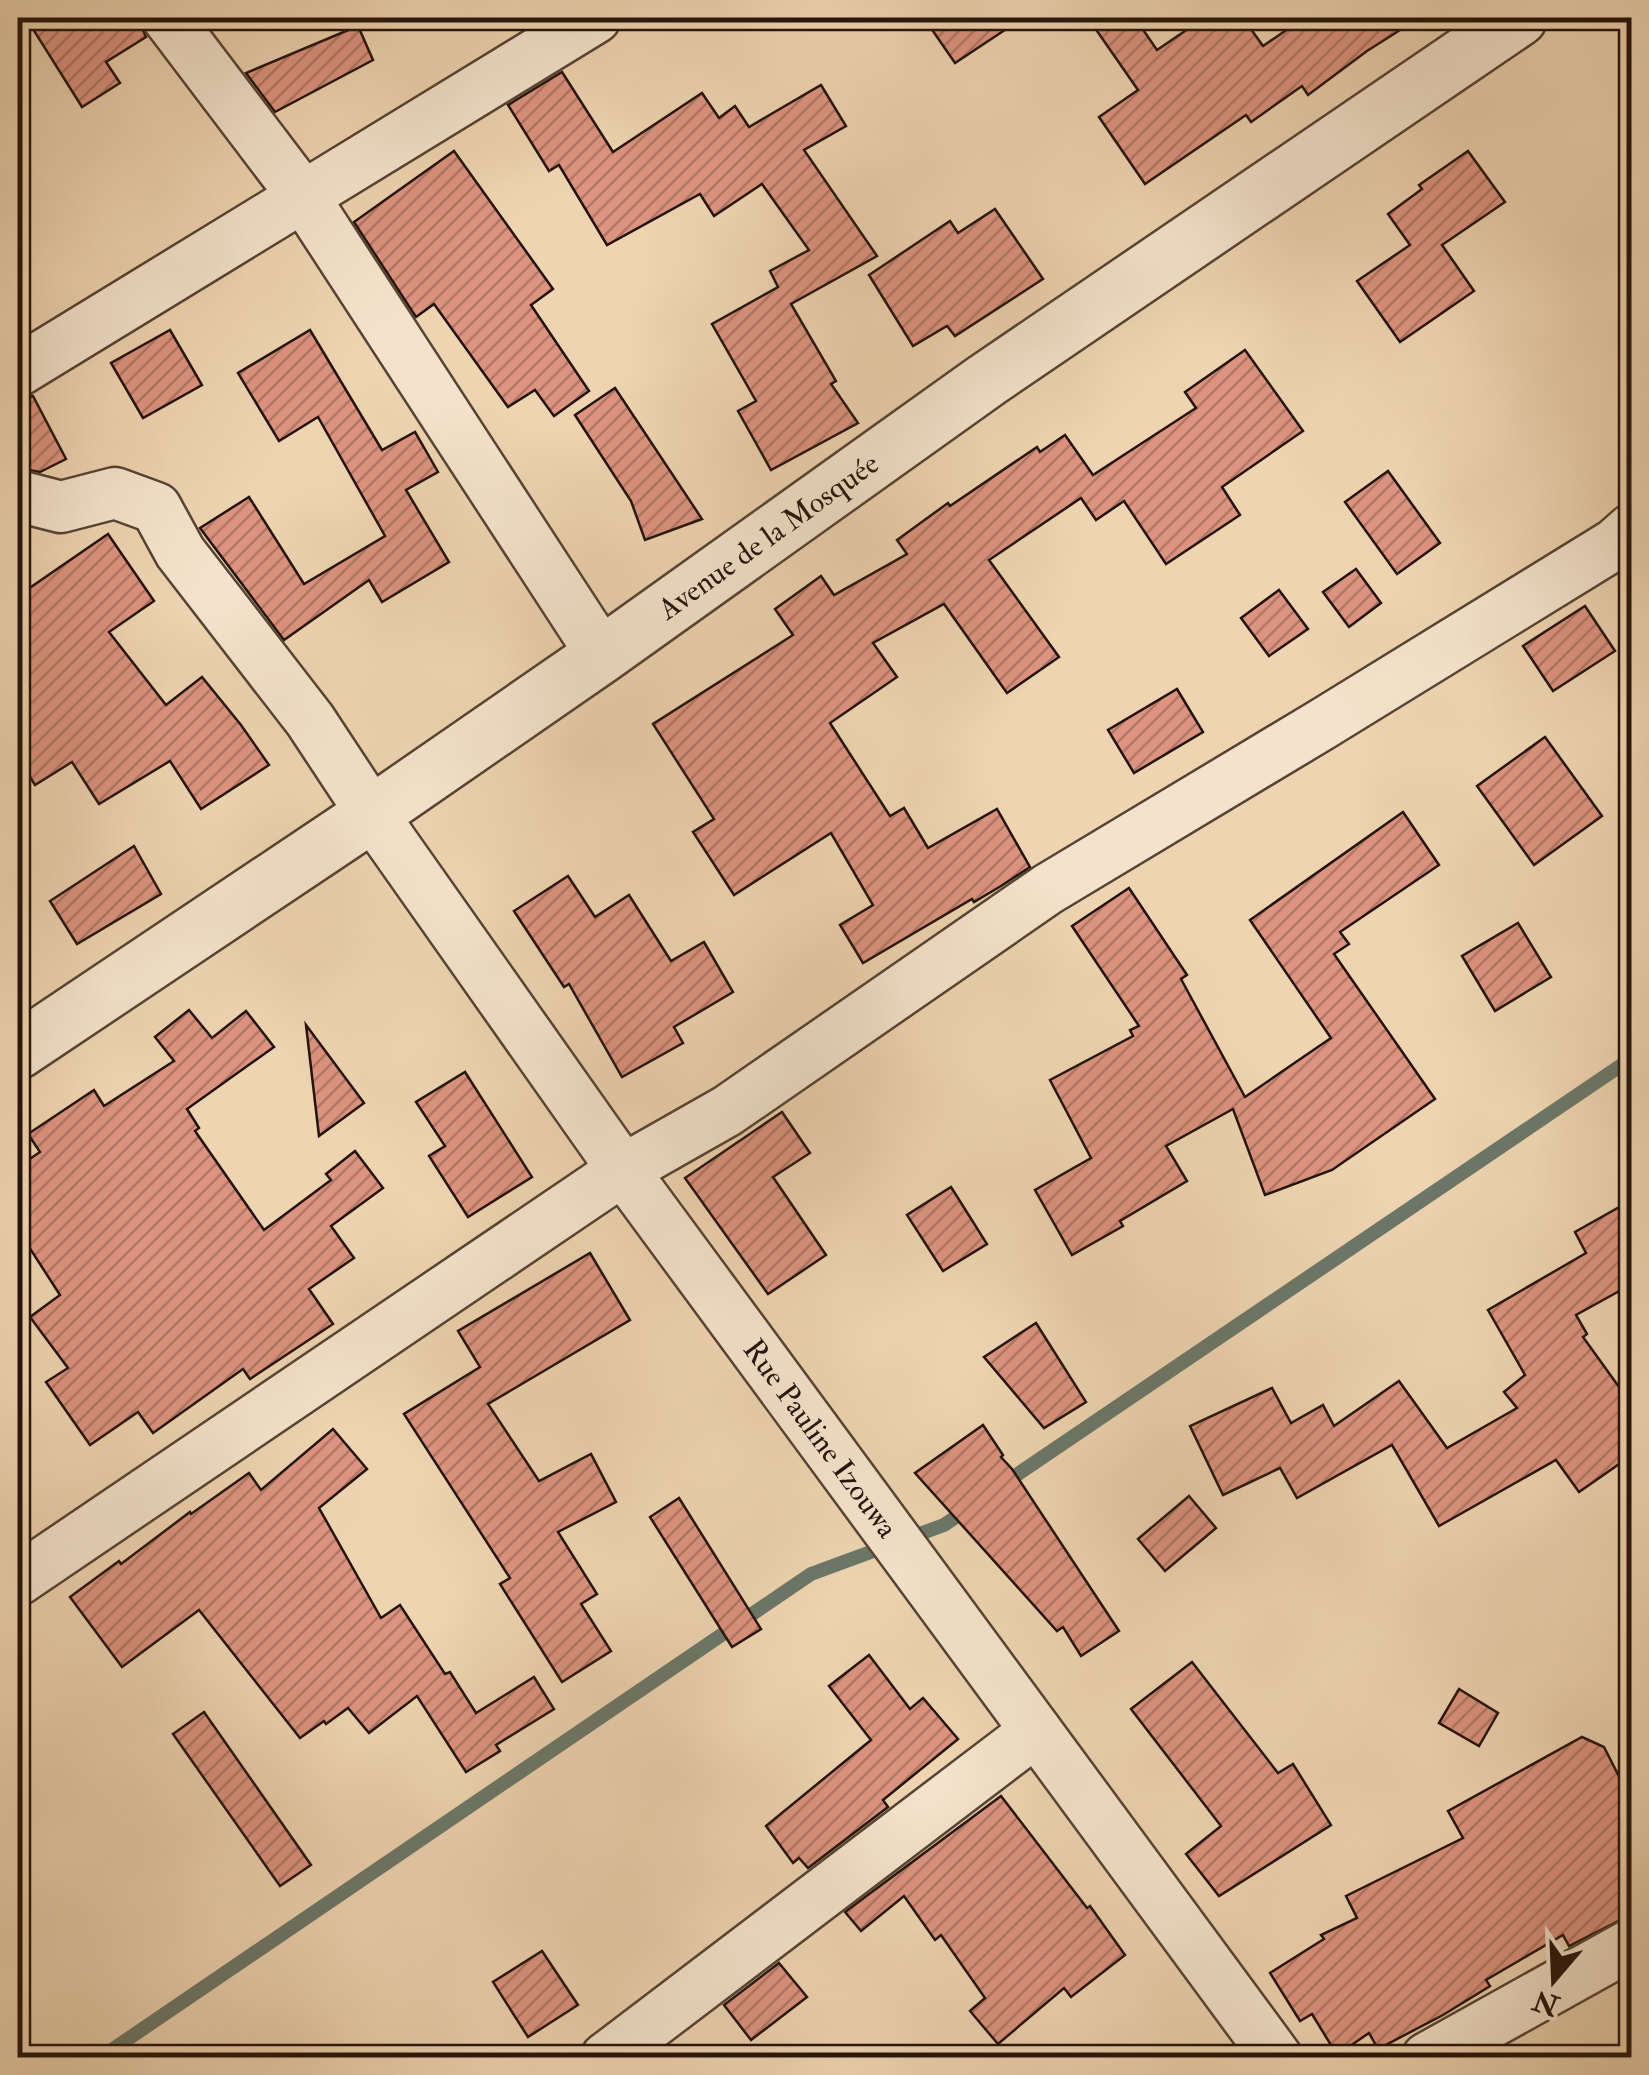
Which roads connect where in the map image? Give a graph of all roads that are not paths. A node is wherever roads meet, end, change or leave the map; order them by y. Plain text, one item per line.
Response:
1 (168, 18) edge
2 (595, 18) edge
3 (1518, 18) edge
4 (304, 196) junction
5 (18, 371) edge
6 (18, 496) edge
7 (1632, 529) edge
8 (602, 655) junction
9 (372, 814) junction
10 (18, 1051) edge
11 (623, 1170) junction
12 (18, 1580) edge
13 (1036, 1730) junction
14 (1631, 1945) edge
15 (606, 2058) edge
16 (1277, 2058) edge
17 (1427, 2058) edge

1 - 4 street
2 - 4 street
3 - 8 street, Avenue de la Mosquée
4 - 5 street
4 - 8 street
6 - 9 street, Rue Pauline Izouwa
7 - 11 street
8 - 9 street, Avenue de la Mosquée
9 - 10 street, Avenue de la Mosquée
9 - 11 street, Rue Pauline Izouwa
11 - 12 street
11 - 13 street, Rue Pauline Izouwa
13 - 15 street
13 - 16 street, Rue Pauline Izouwa
14 - 17 street

